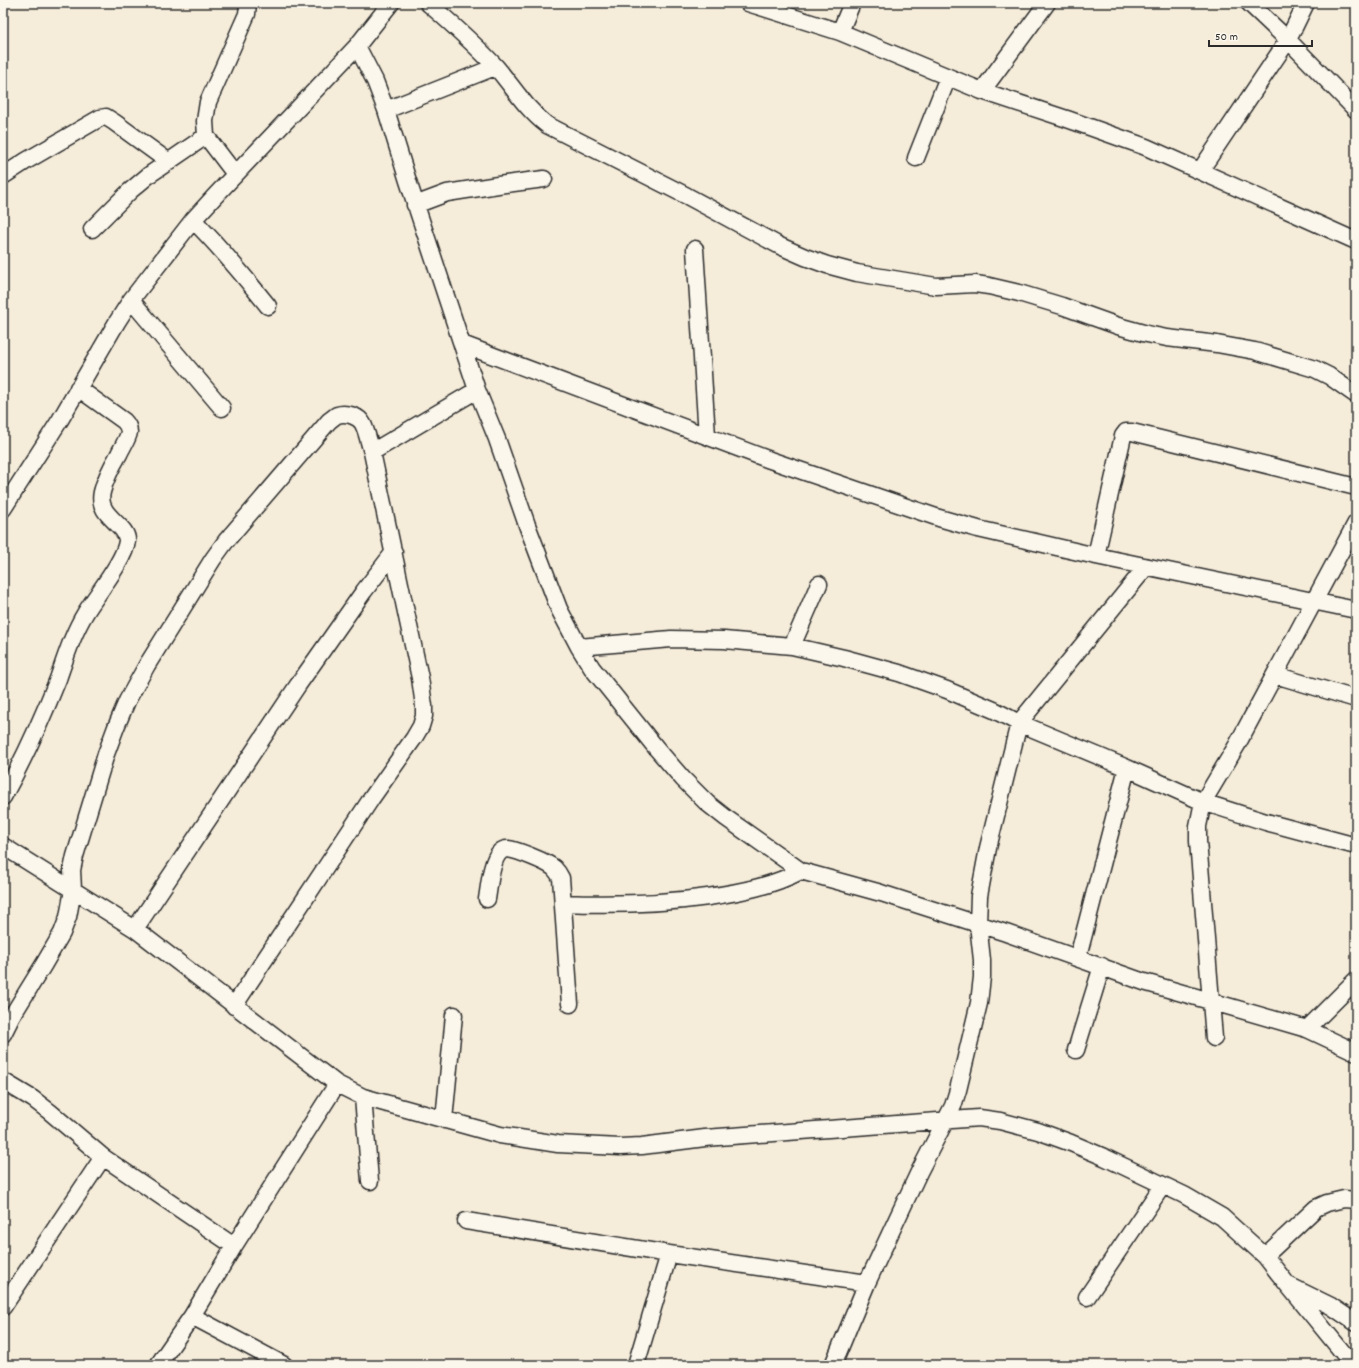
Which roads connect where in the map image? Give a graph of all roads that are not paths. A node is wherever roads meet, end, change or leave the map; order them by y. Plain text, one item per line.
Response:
1 (248, 3) edge
2 (391, 3) edge
3 (428, 3) edge
4 (748, 3) edge
5 (852, 3) edge
6 (1047, 3) edge
7 (1249, 3) edge
8 (1306, 3) edge
9 (840, 32) junction
10 (1288, 40) junction
11 (357, 46) junction
12 (495, 67) junction
13 (948, 78) junction
14 (982, 91) junction
15 (386, 110) junction
16 (1356, 110) edge
17 (206, 136) junction
18 (916, 158) dead end
19 (169, 162) junction
20 (1200, 171) junction
21 (236, 174) junction
22 (3, 176) edge
23 (544, 179) dead end
24 (416, 205) junction
25 (193, 220) junction
26 (92, 229) dead end
27 (1356, 241) edge
28 (696, 249) dead end
29 (131, 300) junction
30 (268, 306) dead end
31 (462, 344) junction
32 (78, 388) junction
33 (478, 390) junction
34 (1356, 394) edge
35 (222, 408) dead end
36 (707, 436) junction
37 (372, 452) junction
38 (1356, 487) edge
39 (3, 509) edge
40 (1356, 523) edge
41 (394, 552) junction
42 (1096, 556) junction
43 (1146, 567) junction
44 (819, 584) dead end
45 (1313, 602) junction
46 (1356, 610) edge
47 (792, 646) junction
48 (579, 647) junction
49 (1275, 674) junction
50 (1356, 699) edge
51 (1019, 723) junction
52 (1127, 768) junction
53 (3, 797) edge
54 (1203, 802) junction
55 (3, 846) edge
56 (1356, 846) edge
57 (801, 871) junction
58 (73, 890) junction
59 (487, 899) dead end
60 (563, 903) junction
61 (978, 924) junction
62 (135, 928) junction
63 (1078, 957) junction
64 (1102, 966) junction
65 (1356, 980) edge
66 (1212, 1001) junction
67 (570, 1004) dead end
68 (234, 1006) junction
69 (454, 1015) dead end
70 (1307, 1029) junction
71 (3, 1034) edge
72 (1214, 1038) dead end
73 (1076, 1050) dead end
74 (1356, 1052) edge
75 (3, 1081) edge
76 (336, 1084) junction
77 (362, 1097) junction
78 (444, 1120) junction
79 (946, 1121) junction
80 (103, 1157) junction
81 (370, 1181) dead end
82 (1163, 1185) junction
83 (1356, 1200) edge
84 (466, 1221) dead end
85 (234, 1246) junction
86 (669, 1254) junction
87 (1265, 1256) junction
88 (867, 1284) junction
89 (1287, 1284) junction
90 (1087, 1297) dead end
91 (3, 1307) edge
92 (192, 1316) junction
93 (1356, 1323) edge
94 (158, 1365) edge
95 (284, 1365) edge
96 (636, 1365) edge
97 (833, 1365) edge
98 (1353, 1365) edge

1 - 17 street
2 - 11 street
3 - 12 street
4 - 9 street
5 - 9 street
6 - 14 street
7 - 10 street
8 - 10 street
9 - 13 street
10 - 16 street
10 - 20 street
11 - 15 street
11 - 21 street
12 - 15 street
12 - 34 street
13 - 14 street
13 - 18 street
14 - 20 street
15 - 24 street
17 - 19 street
17 - 21 street
19 - 22 street
19 - 26 street
20 - 27 street
21 - 25 street
23 - 24 street
24 - 31 street
25 - 29 street
25 - 30 street
28 - 36 street
29 - 32 street
29 - 35 street
31 - 33 street
31 - 36 street
32 - 39 street
32 - 53 street
33 - 37 street
33 - 48 street
36 - 42 street
37 - 41 street
37 - 58 street
38 - 42 street
40 - 45 street
41 - 62 street
41 - 68 street
42 - 43 street
43 - 45 street
43 - 51 street
44 - 47 street
45 - 46 street
45 - 49 street
47 - 48 street
47 - 51 street
48 - 57 street
49 - 50 street
49 - 54 street
51 - 52 street
51 - 61 street
52 - 54 street
52 - 63 street
54 - 56 street
54 - 66 street
55 - 58 street
57 - 60 street
57 - 61 street
58 - 62 street
58 - 71 street
59 - 60 street
60 - 67 street
61 - 63 street
61 - 79 street
62 - 68 street
63 - 64 street
64 - 66 street
64 - 73 street
65 - 70 street
66 - 70 street
66 - 72 street
68 - 76 street
69 - 78 street
70 - 74 street
75 - 80 street
76 - 77 street
76 - 85 street
77 - 78 street
77 - 81 street
78 - 79 street
79 - 82 street
79 - 88 street
80 - 85 street
80 - 91 street
82 - 87 street
82 - 90 street
83 - 87 street
84 - 86 street
85 - 92 street
86 - 88 street
86 - 96 street
87 - 89 street
88 - 97 street
89 - 93 street
89 - 98 street
92 - 94 street
92 - 95 street

